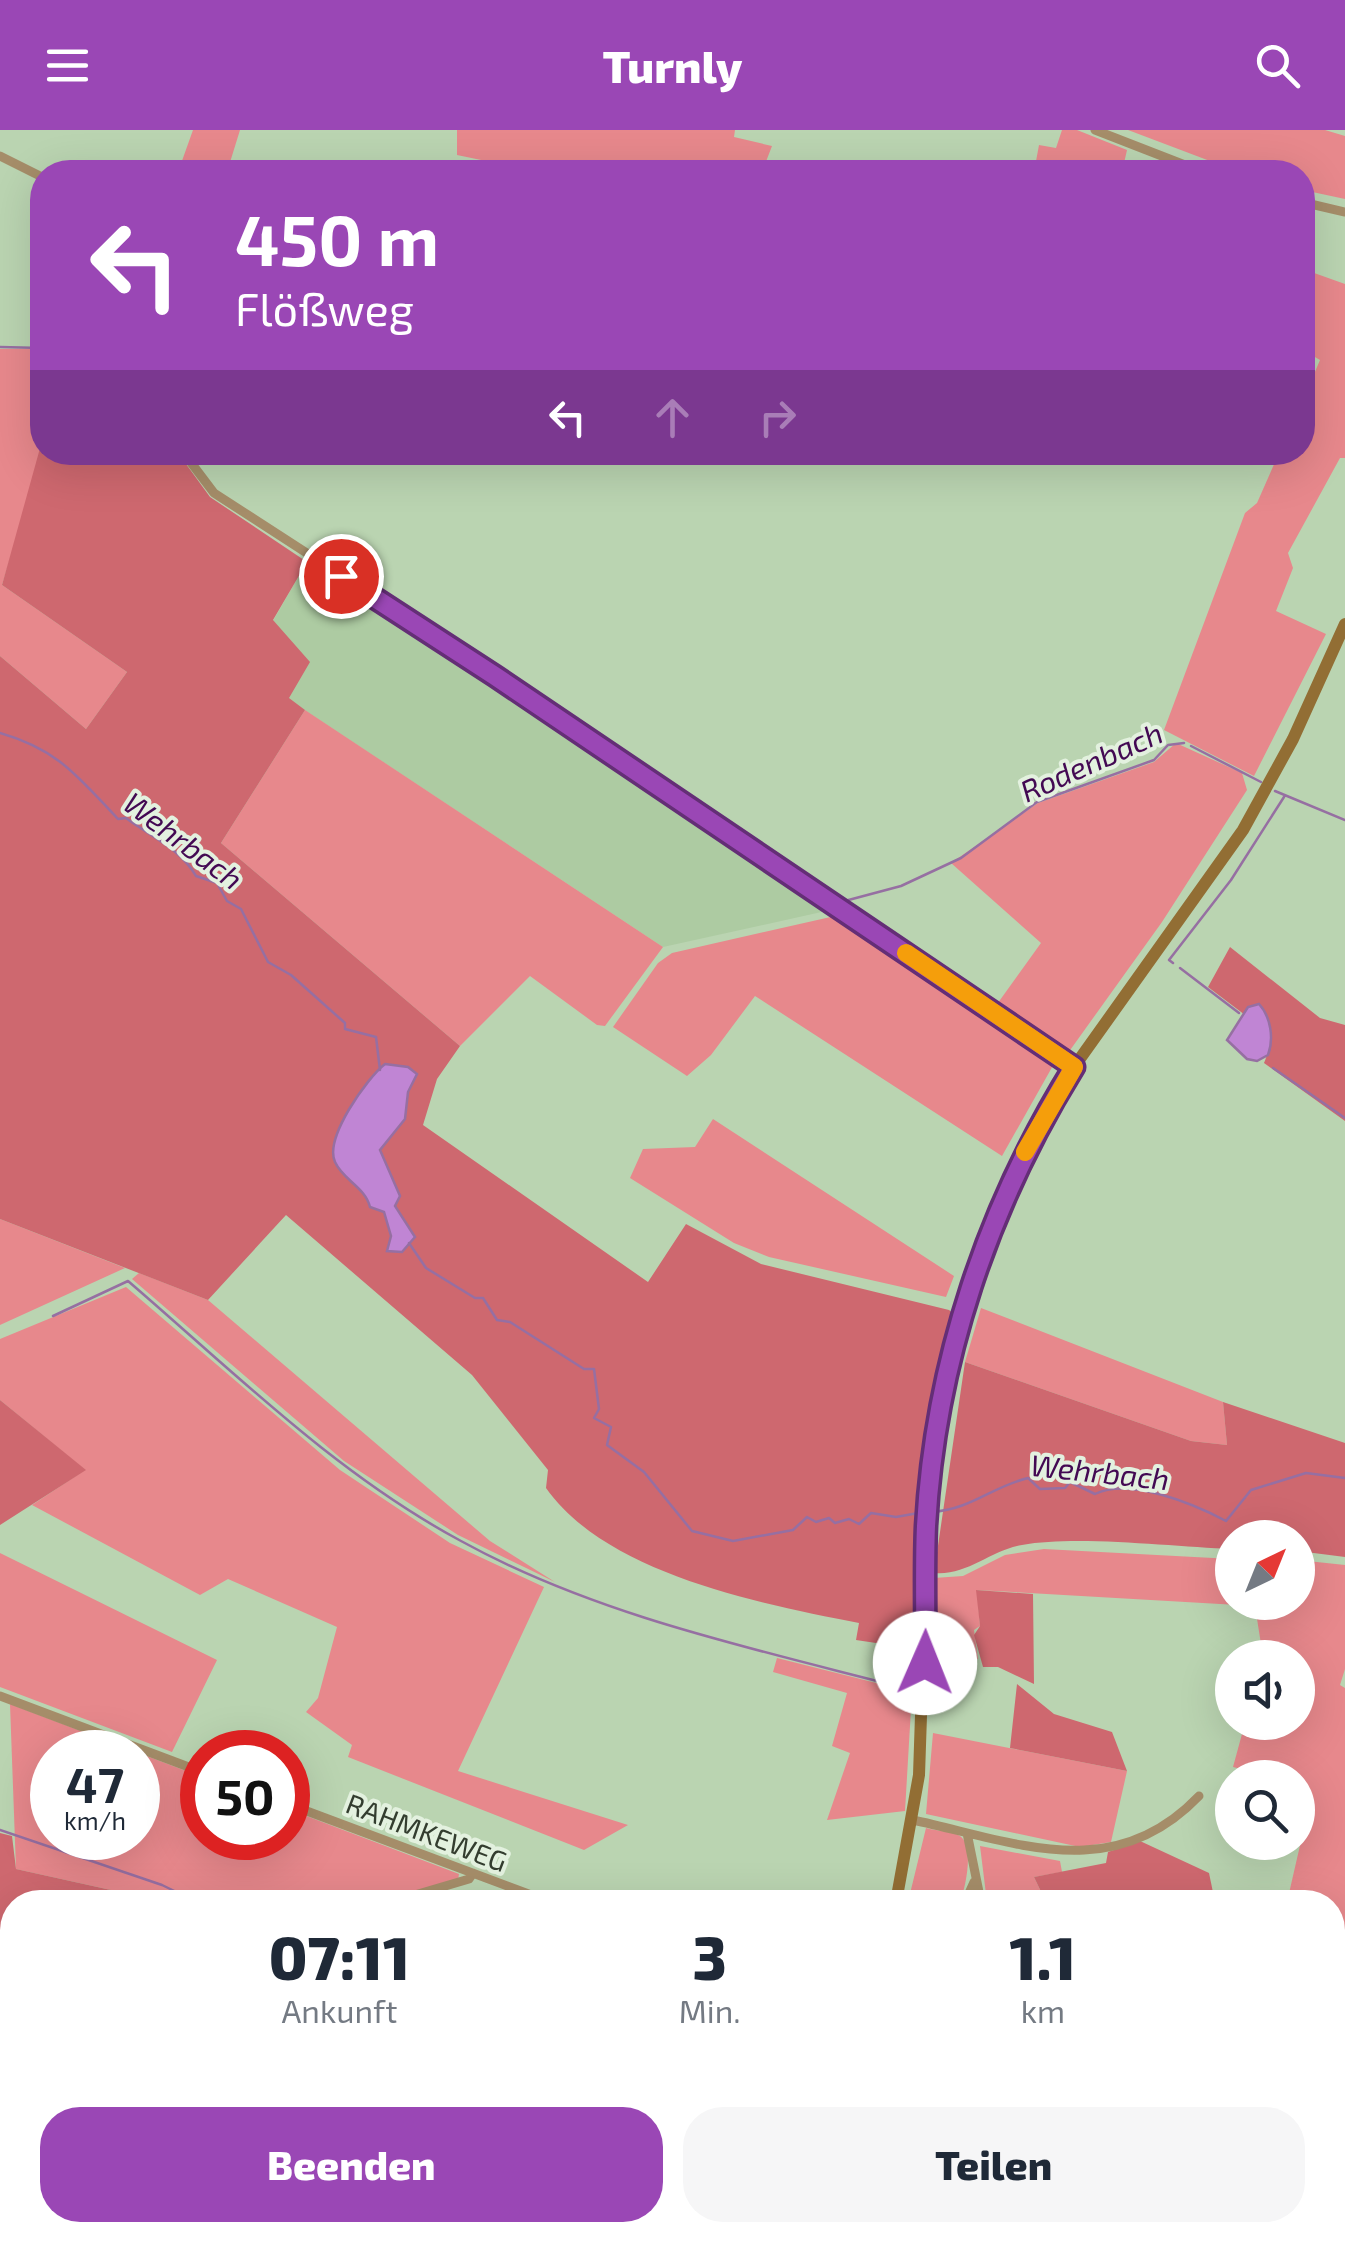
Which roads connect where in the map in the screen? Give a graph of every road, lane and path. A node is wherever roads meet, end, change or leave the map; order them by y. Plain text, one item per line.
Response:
1 (1095, 130) edge
2 (0, 156) edge
3 (1173, 160) edge
4 (30, 171) edge
5 (1315, 205) edge
6 (1345, 212) edge
7 (194, 465) edge
8 (1345, 624) edge
9 (1074, 1067) junction
10 (0, 1696) edge
11 (180, 1764) edge
12 (1199, 1796) dead end
13 (310, 1812) edge
14 (914, 1820) junction
15 (967, 1833) junction
16 (472, 1874) junction
17 (974, 1882) junction
18 (434, 1890) edge
19 (517, 1890) edge
20 (899, 1890) edge
21 (970, 1890) edge
22 (977, 1890) edge

1 - 3 street
2 - 4 street
5 - 6 street
7 - 9 street
8 - 9 main road
9 - 14 main road
10 - 11 street
12 - 15 street
13 - 16 street, RAHMKEWEG
14 - 15 street
14 - 20 main road
15 - 17 street
16 - 18 street
16 - 19 street, RAHMKEWEG
17 - 21 street
17 - 22 street

